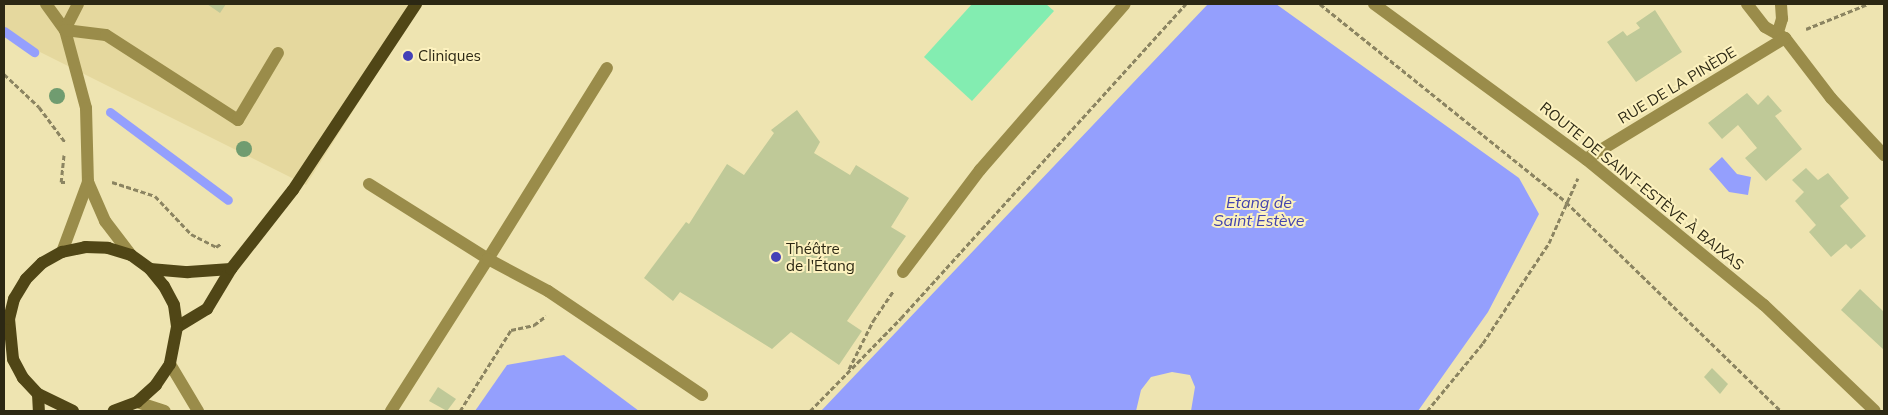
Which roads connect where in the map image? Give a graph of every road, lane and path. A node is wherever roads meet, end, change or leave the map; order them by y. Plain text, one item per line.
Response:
1 (46, 4) edge
2 (78, 4) edge
3 (416, 4) edge
4 (1125, 4) edge
5 (1186, 4) edge
6 (1320, 4) edge
7 (1374, 4) edge
8 (1747, 4) edge
9 (1781, 4) edge
10 (1868, 4) edge
11 (65, 30) junction
12 (1781, 35) junction
13 (278, 53) dead end
14 (607, 68) dead end
15 (4, 74) edge
16 (1884, 155) edge
17 (1586, 159) junction
18 (88, 182) junction
19 (369, 184) dead end
20 (1566, 202) junction
21 (231, 238) dead end
22 (62, 252) junction
23 (130, 255) junction
24 (488, 259) junction
25 (150, 269) junction
26 (231, 269) junction
27 (903, 272) joint
28 (9, 302) edge
29 (564, 302) junction
30 (177, 327) junction
31 (8, 356) edge
32 (170, 364) junction
33 (845, 376) junction
34 (38, 394) junction
35 (702, 395) dead end
36 (137, 402) junction
37 (39, 411) edge
38 (73, 411) edge
39 (114, 411) edge
40 (165, 411) edge
41 (198, 411) edge
42 (391, 411) edge
43 (460, 411) edge
44 (810, 411) edge
45 (1427, 411) edge
46 (1782, 411) edge
47 (1875, 411) edge

1 - 11 street
2 - 11 street
3 - 26 main road
4 - 27 street
5 - 33 path
6 - 20 path
7 - 17 street, ROUTE DE SAINT-ESTÈVE À BAIXAS
8 - 12 street
9 - 12 street
10 - 12 path
11 - 13 street
11 - 18 street
12 - 16 street
12 - 17 street, RUE DE LA PINÈDE
14 - 24 street
15 - 18 path
17 - 20 path
17 - 47 street, ROUTE DE SAINT-ESTÈVE À BAIXAS
18 - 21 path
18 - 22 street
18 - 23 street
19 - 24 street
20 - 45 path
20 - 46 path
22 - 23 main road
22 - 28 main road
23 - 25 main road
24 - 29 street
24 - 42 street
25 - 26 main road
25 - 30 main road
26 - 30 main road
27 - 33 path
28 - 31 main road
29 - 35 street
29 - 43 path
30 - 32 main road
31 - 34 main road
32 - 36 main road
32 - 41 street
33 - 44 path
34 - 37 main road
34 - 38 main road
36 - 39 main road
36 - 40 street

